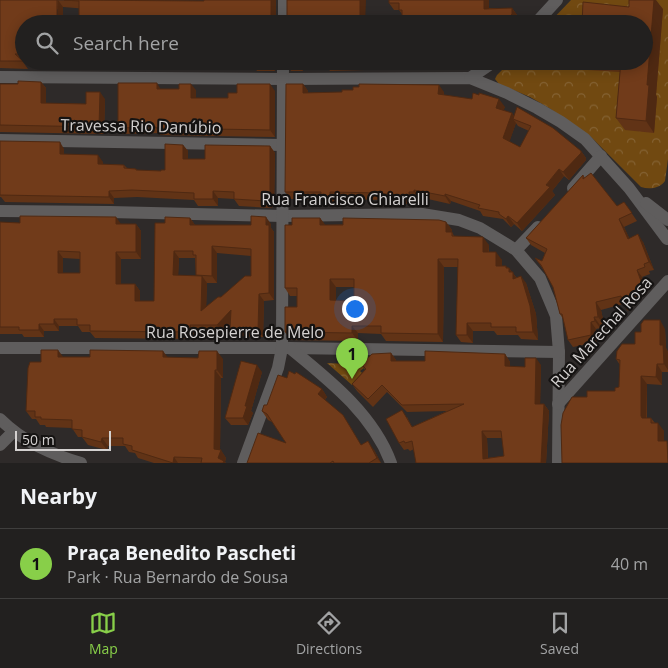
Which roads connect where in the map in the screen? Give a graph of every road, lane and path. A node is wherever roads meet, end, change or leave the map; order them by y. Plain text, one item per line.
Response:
1 (284, 0) edge
2 (557, 0) edge
3 (284, 15) edge
4 (543, 15) edge
5 (283, 70) edge
6 (482, 70) edge
7 (0, 77) edge
8 (470, 78) junction
9 (283, 79) junction
10 (0, 140) edge
11 (282, 145) junction
12 (602, 156) junction
13 (630, 188) junction
14 (562, 200) edge
15 (0, 211) edge
16 (549, 214) edge
17 (282, 216) junction
18 (668, 220) edge
19 (668, 227) edge
20 (668, 239) edge
21 (516, 250) junction
22 (668, 281) edge
23 (0, 348) edge
24 (286, 348) junction
25 (559, 352) junction
26 (558, 404) junction
27 (0, 420) edge
28 (13, 432) junction
29 (0, 445) edge
30 (81, 463) edge
31 (243, 463) edge
32 (391, 463) edge
33 (558, 463) edge

1 - 3 street
2 - 4 street
5 - 9 street
6 - 8 street
7 - 9 street
8 - 9 street
8 - 12 street
9 - 11 street
10 - 11 street, Travessa Rio Danúbio
11 - 17 street
12 - 13 street
12 - 14 street
13 - 18 street
13 - 20 street
15 - 17 street, Rua Francisco Chiarelli
16 - 21 street
17 - 21 street, Rua Francisco Chiarelli
17 - 24 street
19 - 20 street
21 - 25 street, Rua Francisco Chiarelli
22 - 26 street, Rua Marechal Rosa
23 - 24 street, Rua Rosepierre de Melo
24 - 25 street, Rua Rosepierre de Melo
24 - 31 street
24 - 32 street
25 - 26 street, Rua Francisco Chiarelli
26 - 33 street, Rua Francisco Chiarelli
27 - 28 street
28 - 29 street
28 - 30 street

